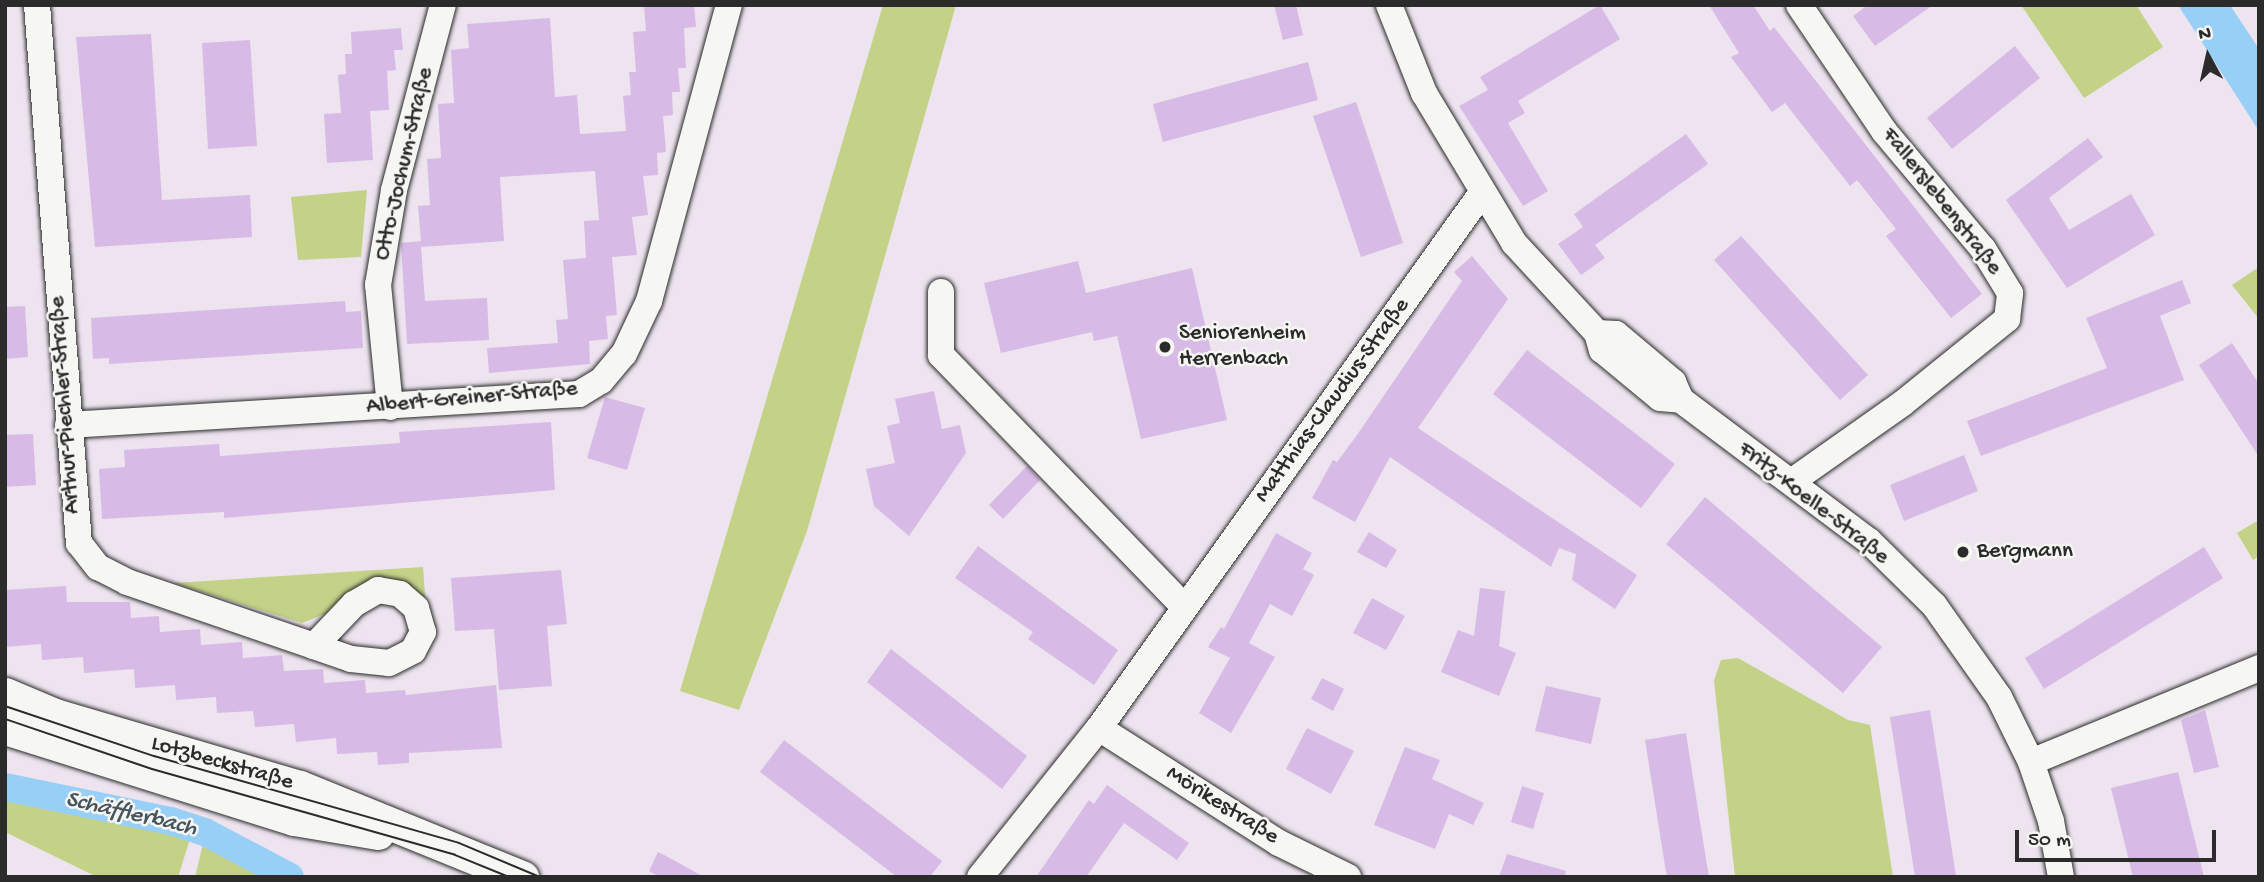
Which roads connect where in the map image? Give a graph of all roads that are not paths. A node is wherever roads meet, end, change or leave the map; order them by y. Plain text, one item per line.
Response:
1 (37, 5) edge
2 (443, 5) edge
3 (729, 5) edge
4 (1389, 5) edge
5 (1799, 5) edge
6 (1481, 194) junction
7 (941, 292) dead end
8 (390, 407) junction
9 (68, 425) junction
10 (1791, 482) junction
11 (1184, 607) junction
12 (314, 646) dead end
13 (2259, 668) edge
14 (5, 694) edge
15 (5, 728) edge
16 (1099, 728) junction
17 (2031, 762) junction
18 (435, 842) junction
19 (522, 877) edge
20 (980, 877) edge
21 (1348, 877) edge
22 (2061, 877) edge

1 - 9 street, Arthur-Piechler-Straße
2 - 8 street, Otto-Jochum-Straße
3 - 8 street, Albert-Greiner-Straße
4 - 6 street, Fritz-Koelle-Straße
5 - 10 street, Fallerslebenstraße
6 - 10 street, Fritz-Koelle-Straße
6 - 11 street, Matthias-Claudius-Straße
7 - 11 street
8 - 9 street, Albert-Greiner-Straße
9 - 12 street, Arthur-Piechler-Straße
10 - 17 street, Fritz-Koelle-Straße
11 - 16 street, Matthias-Claudius-Straße
13 - 17 street
14 - 18 street, Lotzbeckstraße
15 - 18 street, Lotzbeckstraße
16 - 20 street, Matthias-Claudius-Straße
16 - 21 street, Mörikestraße
17 - 22 street, Fritz-Koelle-Straße
18 - 19 street, Lotzbeckstraße

